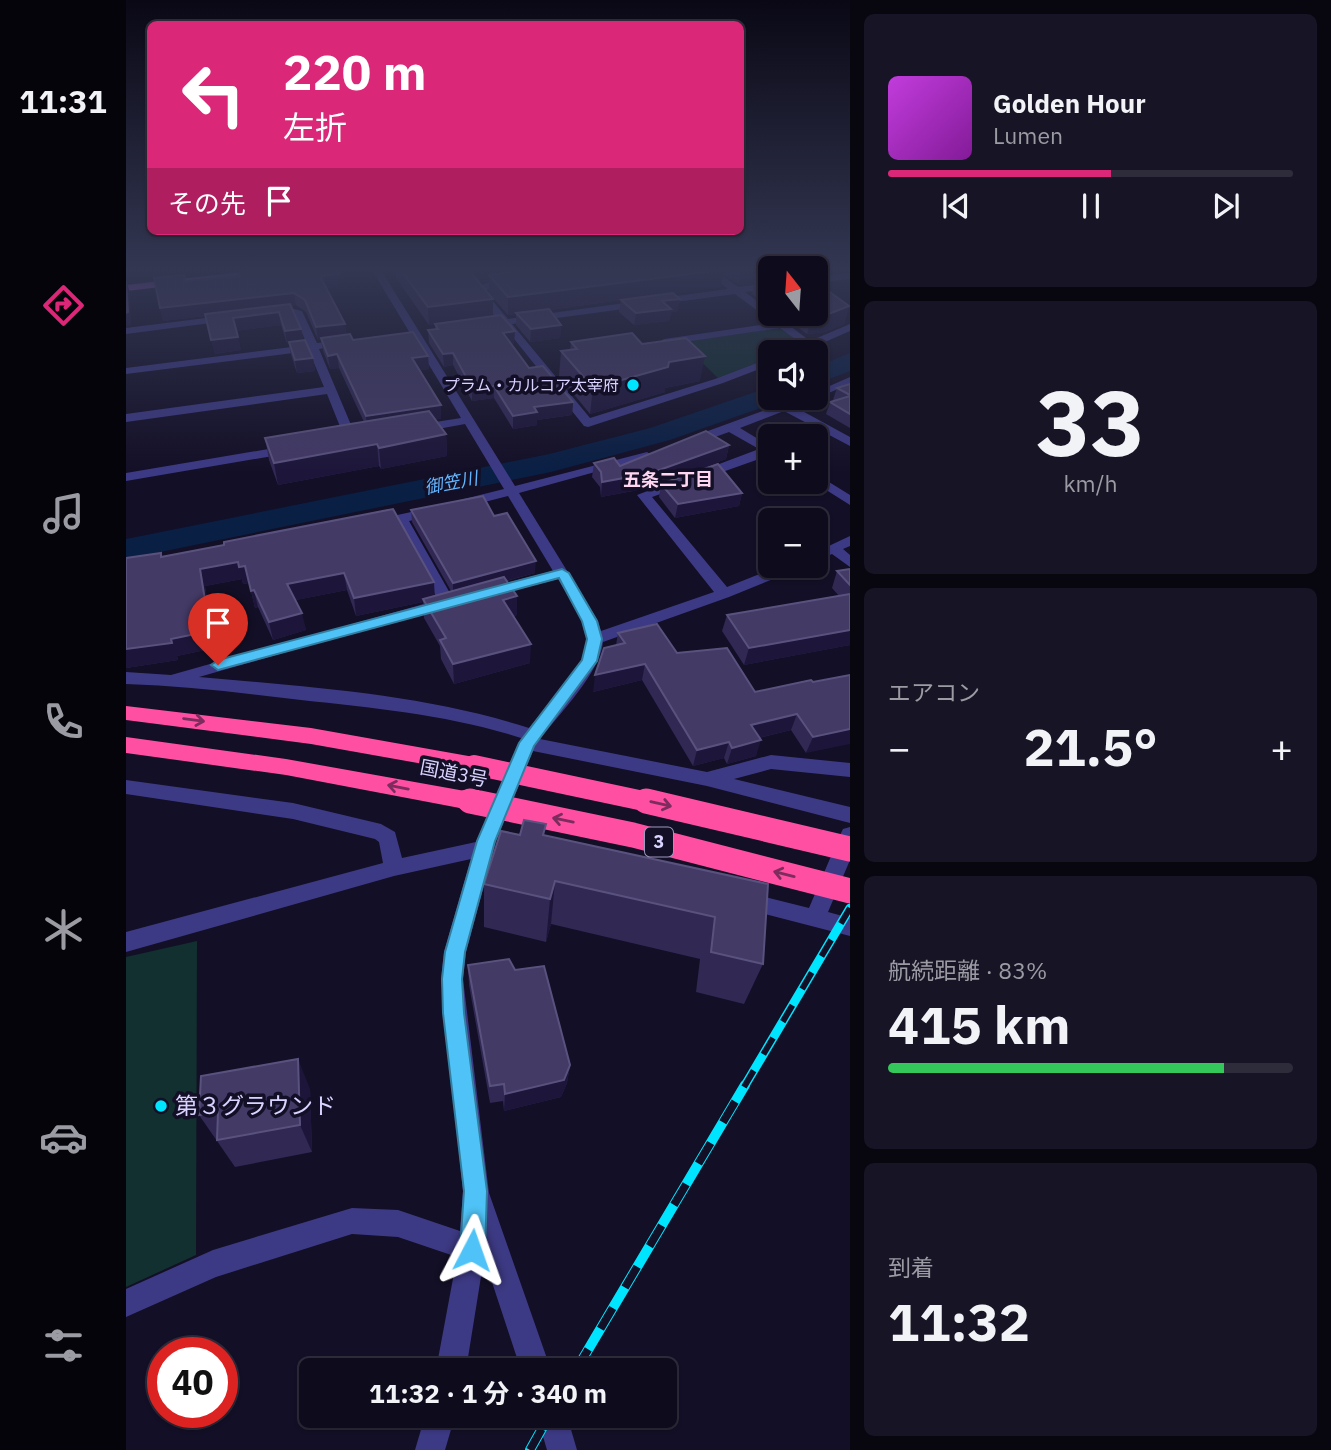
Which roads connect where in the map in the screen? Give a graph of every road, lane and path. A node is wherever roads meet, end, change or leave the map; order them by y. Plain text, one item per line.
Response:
1 (310, 338) edge
2 (417, 338) edge
3 (519, 338) edge
4 (696, 338) edge
5 (352, 342) edge
6 (646, 345) edge
7 (314, 347) junction
8 (551, 359) dead end
9 (538, 360) junction
10 (758, 366) edge
11 (126, 371) edge
12 (850, 380) edge
13 (330, 390) junction
14 (828, 390) edge
15 (782, 410) edge
16 (791, 410) edge
17 (126, 418) edge
18 (469, 420) junction
19 (732, 428) junction
20 (401, 431) edge
21 (351, 439) edge
22 (850, 442) edge
23 (758, 443) edge
24 (682, 444) edge
25 (311, 446) edge
26 (658, 453) edge
27 (758, 454) edge
28 (126, 477) edge
29 (828, 486) edge
30 (511, 491) junction
31 (850, 502) edge
32 (401, 519) junction
33 (364, 526) edge
34 (850, 540) edge
35 (835, 549) junction
36 (828, 552) edge
37 (850, 563) edge
38 (562, 573) junction
39 (763, 578) edge
40 (724, 594) junction
41 (459, 599) junction
42 (595, 639) junction
43 (126, 678) edge
44 (167, 679) junction
45 (126, 713) edge
46 (529, 739) junction
47 (126, 745) edge
48 (850, 770) edge
49 (707, 779) junction
50 (126, 787) edge
51 (850, 815) edge
52 (850, 835) edge
53 (485, 844) junction
54 (513, 847) edge
55 (850, 849) edge
56 (394, 868) junction
57 (850, 891) edge
58 (724, 896) edge
59 (816, 918) junction
60 (850, 927) edge
61 (126, 942) edge
62 (475, 1191) junction
63 (472, 1250) junction
64 (126, 1303) edge
65 (453, 1358) edge
66 (532, 1358) edge
67 (436, 1428) edge
68 (556, 1428) edge
69 (430, 1450) edge
70 (562, 1450) edge

1 - 7 street
2 - 18 street
3 - 9 street
4 - 6 street
5 - 7 street
7 - 11 street
7 - 13 street
8 - 9 street
9 - 10 street
12 - 14 street
13 - 17 street
13 - 21 street
15 - 19 street
16 - 22 street
18 - 20 street
18 - 30 street
19 - 23 street
19 - 24 street
25 - 28 street
26 - 30 street
27 - 40 street
29 - 31 street
30 - 32 street
30 - 38 street
32 - 33 street
32 - 41 street
34 - 35 street
35 - 36 street
35 - 37 street
38 - 41 street
38 - 42 street
39 - 40 street
40 - 42 street
41 - 44 street
42 - 46 street
43 - 44 street
44 - 46 street
45 -> 55 highway, 国道3号 / 3, bridge
46 - 49 street
46 - 53 street
57 -> 47 highway, 国道3号 / 3, bridge
48 - 49 street
49 - 51 street
50 - 56 street
52 - 59 street
53 - 54 street
53 - 56 street
53 - 62 street
56 - 61 street
58 - 59 street
59 - 60 street
62 - 63 street
62 - 66 street
63 - 64 street
63 - 65 street
67 - 69 street
68 - 70 street

